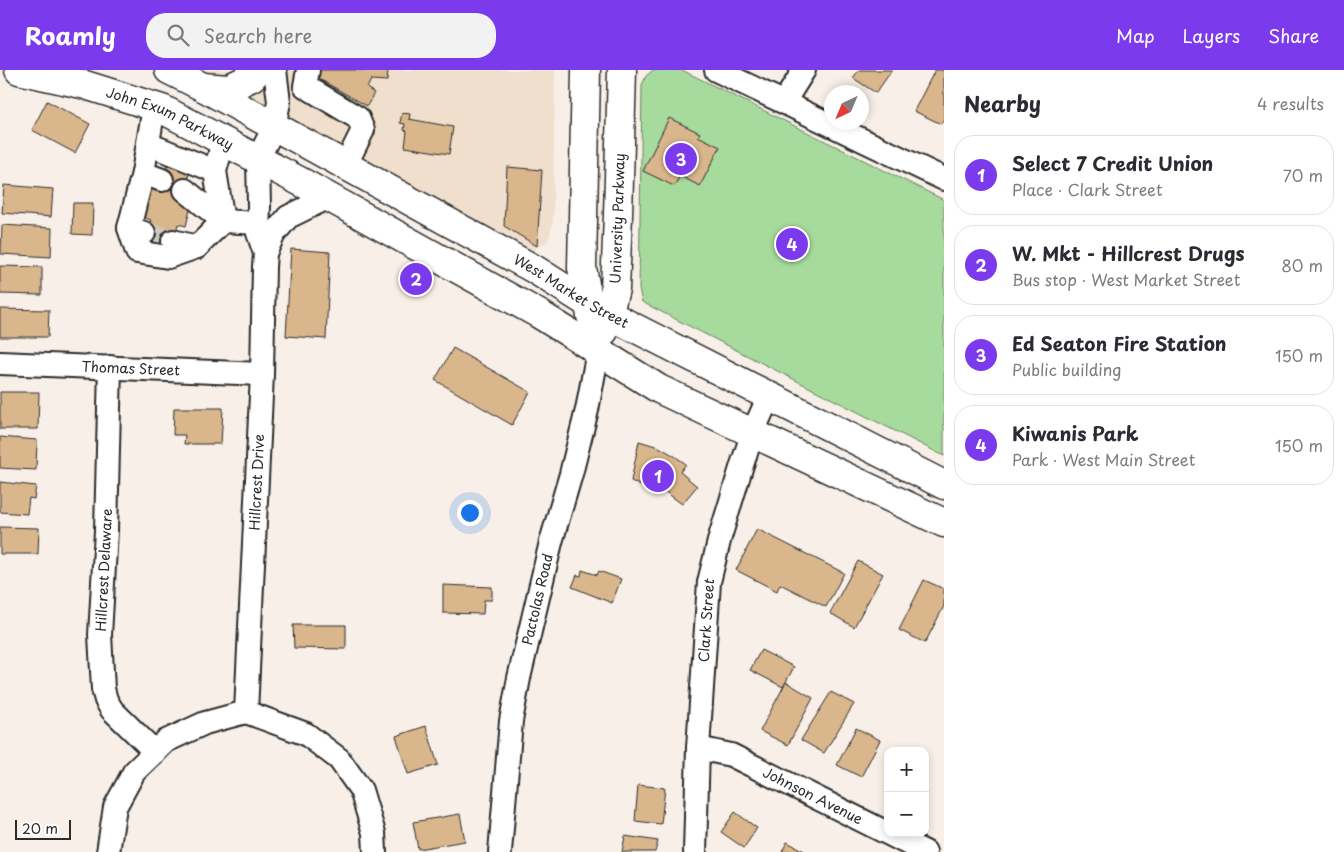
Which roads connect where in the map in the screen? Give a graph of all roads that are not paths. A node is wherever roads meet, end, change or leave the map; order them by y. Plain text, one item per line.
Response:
1 (19, 70) edge
2 (169, 70) edge
3 (258, 70) edge
4 (275, 70) edge
5 (308, 70) edge
6 (586, 70) edge
7 (622, 70) edge
8 (716, 70) edge
9 (804, 70) edge
10 (203, 87) junction
11 (784, 102) junction
12 (154, 107) junction
13 (274, 127) junction
14 (223, 142) junction
15 (148, 144) junction
16 (258, 159) junction
17 (345, 166) junction
18 (215, 171) junction
19 (944, 179) edge
20 (184, 190) dead end
21 (329, 197) junction
22 (223, 221) junction
23 (258, 223) junction
24 (173, 242) tunnel mouth
25 (197, 247) junction
26 (265, 253) junction
27 (599, 309) junction
28 (598, 352) junction
29 (0, 363) edge
30 (110, 367) junction
31 (262, 374) junction
32 (769, 396) junction
33 (753, 432) junction
34 (944, 485) edge
35 (944, 523) edge
36 (246, 712) junction
37 (698, 748) junction
38 (155, 752) junction
39 (108, 852) edge
40 (375, 852) edge
41 (500, 852) edge
42 (695, 852) edge
43 (924, 852) edge

1 - 12 main road, John Exum Parkway
2 - 10 main road
3 - 10 main road
4 - 13 street, Hillcrest Drive
5 - 17 street
6 - 27 main road, University Parkway
7 - 27 main road, University Parkway
8 - 11 street
9 - 11 street
10 - 13 main road, West Market Street
11 - 19 street
12 - 14 main road, John Exum Parkway
12 - 15 street
13 - 16 street, Hillcrest Drive
13 - 17 main road, West Market Street
14 - 16 main road, John Exum Parkway
14 - 18 street
15 - 18 street
15 - 25 street
16 - 21 main road
16 - 23 street, Hillcrest Drive
17 - 27 main road, West Market Street
18 - 22 street
20 - 22 street
21 - 26 street, Hillcrest Drive
21 - 28 main road
22 - 23 street
22 - 25 street
23 - 26 street, Hillcrest Drive
24 - 25 street
26 - 31 street, Hillcrest Drive
27 - 28 main road, University Parkway
27 - 32 main road, West Market Street
28 - 33 main road
28 - 41 street, Pactolas Road
29 - 30 street, Thomas Street
30 - 31 street, Thomas Street
30 - 38 street, Hillcrest Delaware
31 - 36 street, Hillcrest Drive
32 - 33 street, Clark Street
32 - 34 main road, West Market Street
33 - 35 main road
33 - 37 street, Clark Street
36 - 38 street
36 - 40 street
37 - 42 street, Clark Street
37 - 43 street, Johnson Avenue
38 - 39 street

